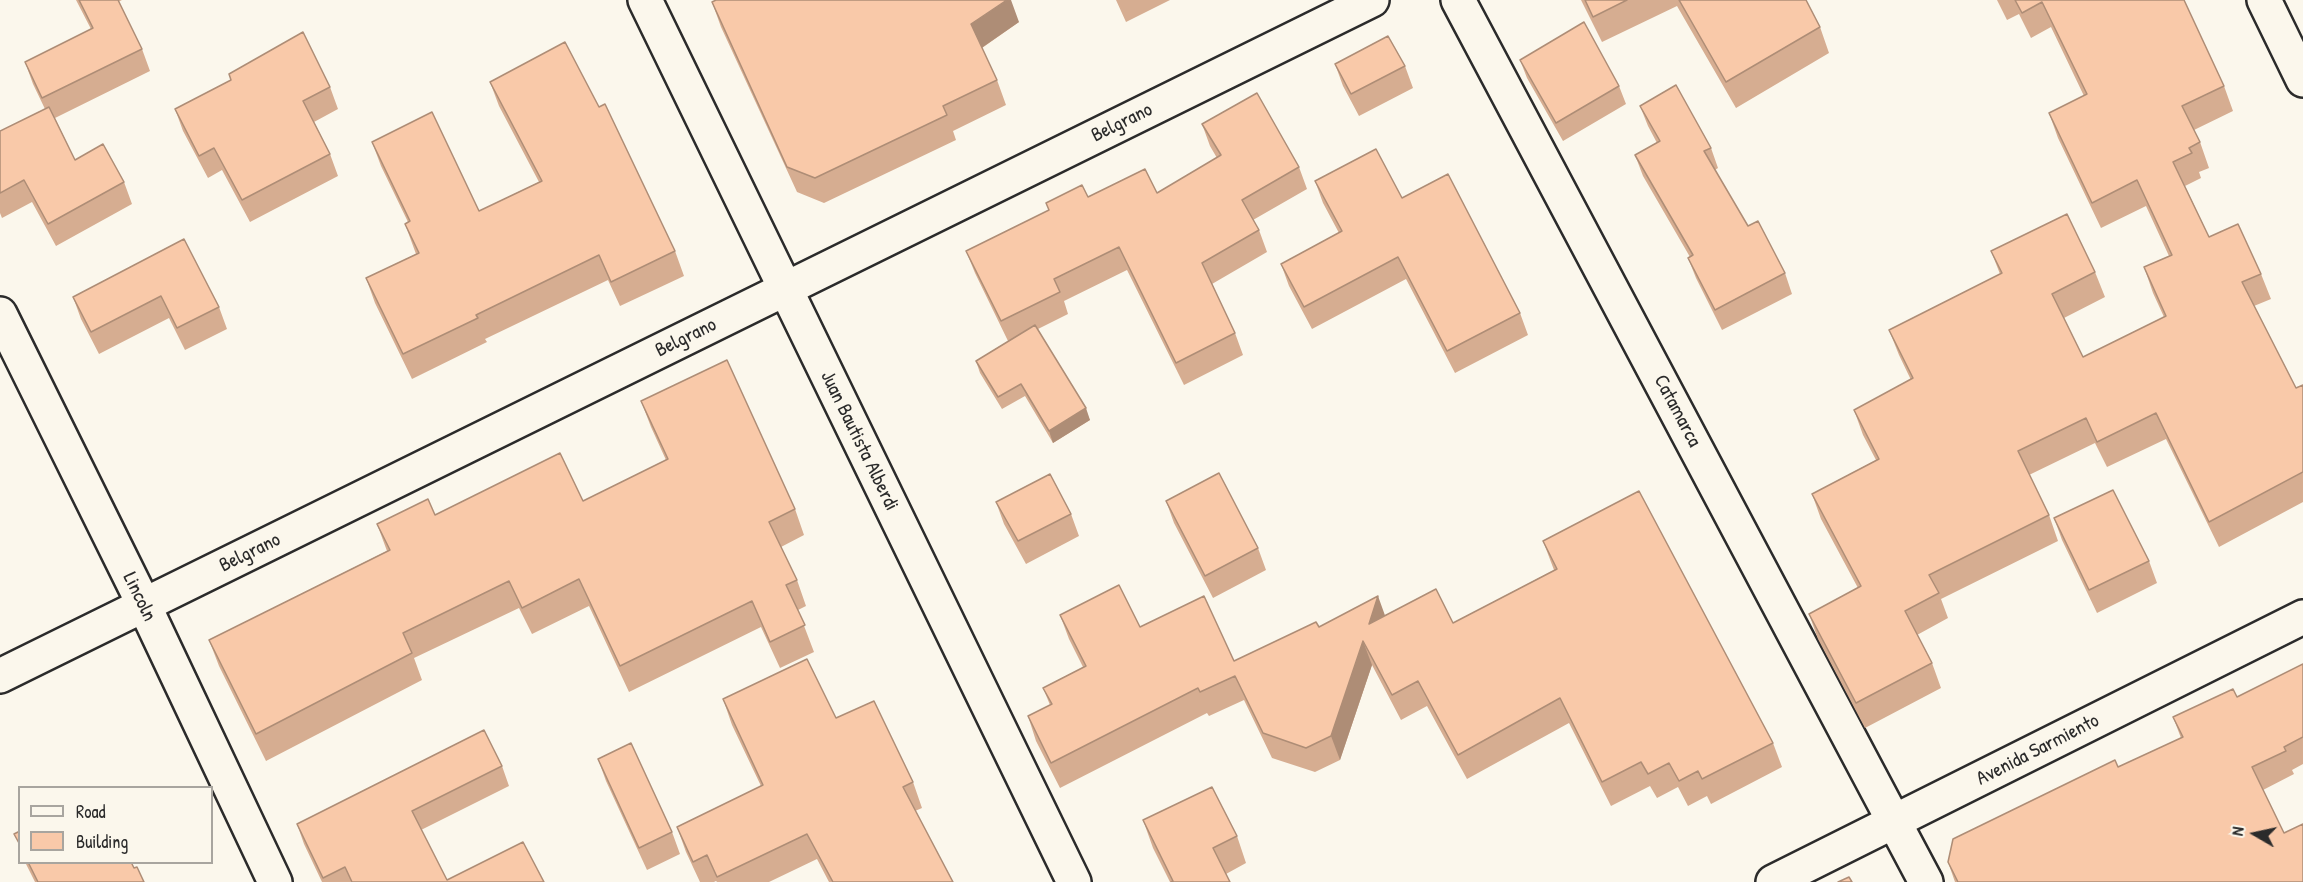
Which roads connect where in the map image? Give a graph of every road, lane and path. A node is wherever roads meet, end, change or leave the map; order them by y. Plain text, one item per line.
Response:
1 (645, 0) edge
2 (1372, 0) edge
3 (1458, 0) edge
4 (2264, 0) edge
5 (2303, 80) edge
6 (785, 289) junction
7 (0, 314) edge
8 (144, 605) junction
9 (2303, 618) edge
10 (0, 676) edge
11 (1895, 821) junction
12 (274, 882) edge
13 (1074, 882) edge
14 (1773, 882) edge
15 (1926, 882) edge

1 - 6 street, Juan Bautista Alberdi
2 - 6 street, Belgrano
3 - 11 street, Catamarca
4 - 5 street
6 - 8 street, Belgrano
6 - 13 street, Juan Bautista Alberdi
7 - 8 street, Lincoln
8 - 10 street, Belgrano
8 - 12 street, Lincoln
9 - 11 street, Avenida Sarmiento
11 - 14 street, Avenida Sarmiento
11 - 15 street, Catamarca

